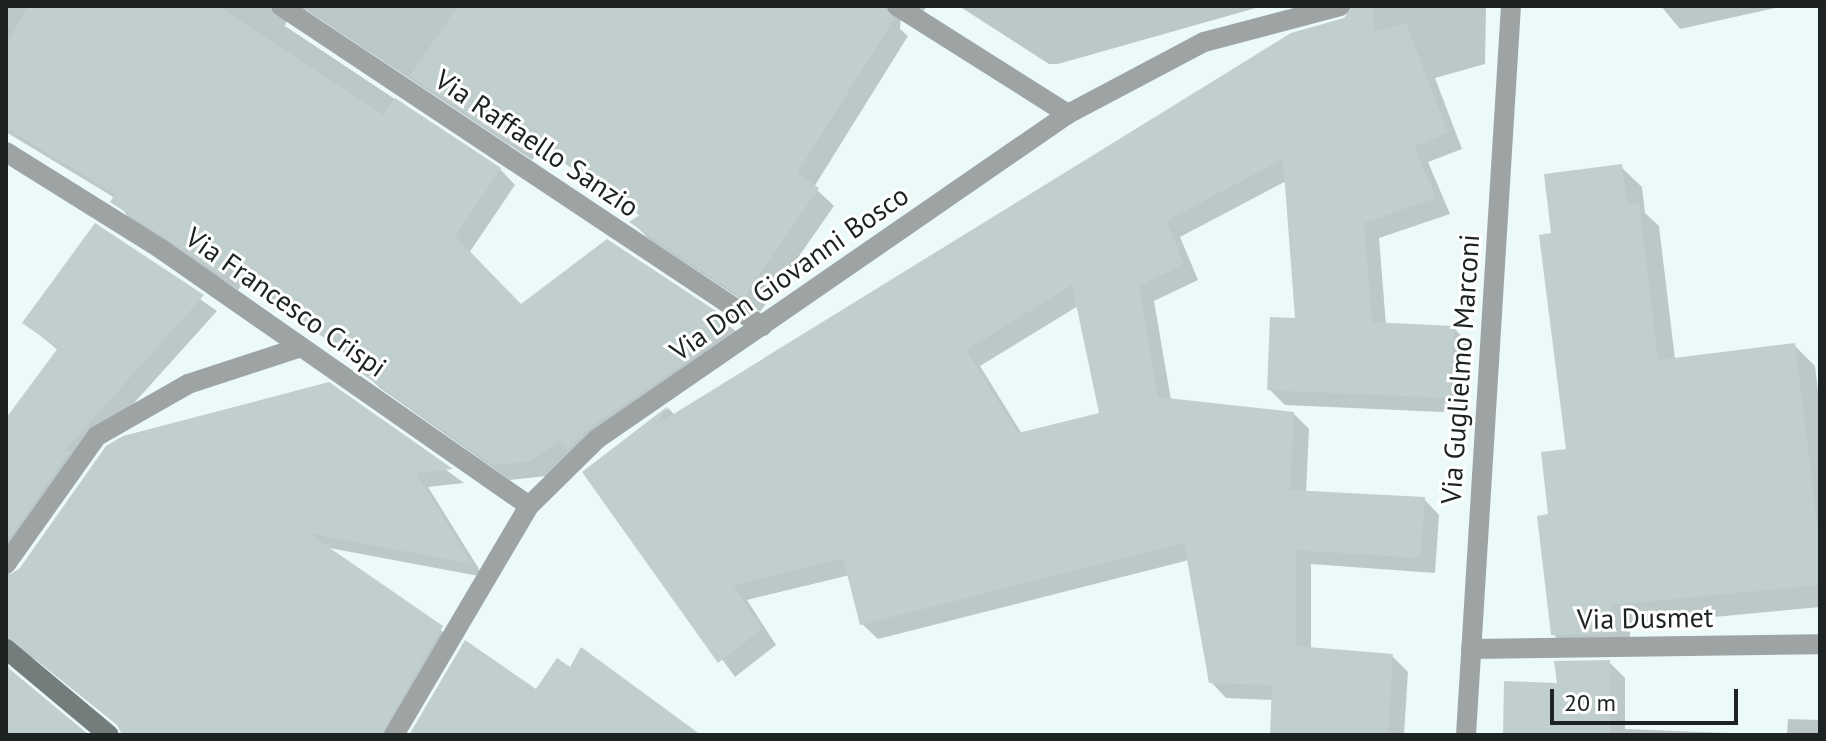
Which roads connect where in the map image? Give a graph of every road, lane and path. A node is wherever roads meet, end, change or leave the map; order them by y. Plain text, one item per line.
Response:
1 (281, 6) edge
2 (897, 6) edge
3 (1340, 6) edge
4 (1511, 6) edge
5 (1068, 114) junction
6 (6, 152) edge
7 (762, 326) junction
8 (301, 347) junction
9 (529, 506) junction
10 (6, 564) edge
11 (1820, 644) edge
12 (6, 649) edge
13 (1471, 649) junction
14 (109, 735) edge
15 (394, 735) edge
16 (1466, 735) edge

1 - 7 street, Via Raffaello Sanzio
2 - 5 street
3 - 5 street, Via Don Giovanni Bosco
4 - 13 street, Via Guglielmo Marconi
5 - 7 street, Via Don Giovanni Bosco
6 - 8 street, Via Francesco Crispi
7 - 9 street, Via Don Giovanni Bosco
8 - 9 street, Via Francesco Crispi
8 - 10 street
9 - 15 street, Via Don Giovanni Bosco
11 - 13 street, Via Dusmet
12 - 14 street
13 - 16 street, Via Guglielmo Marconi

